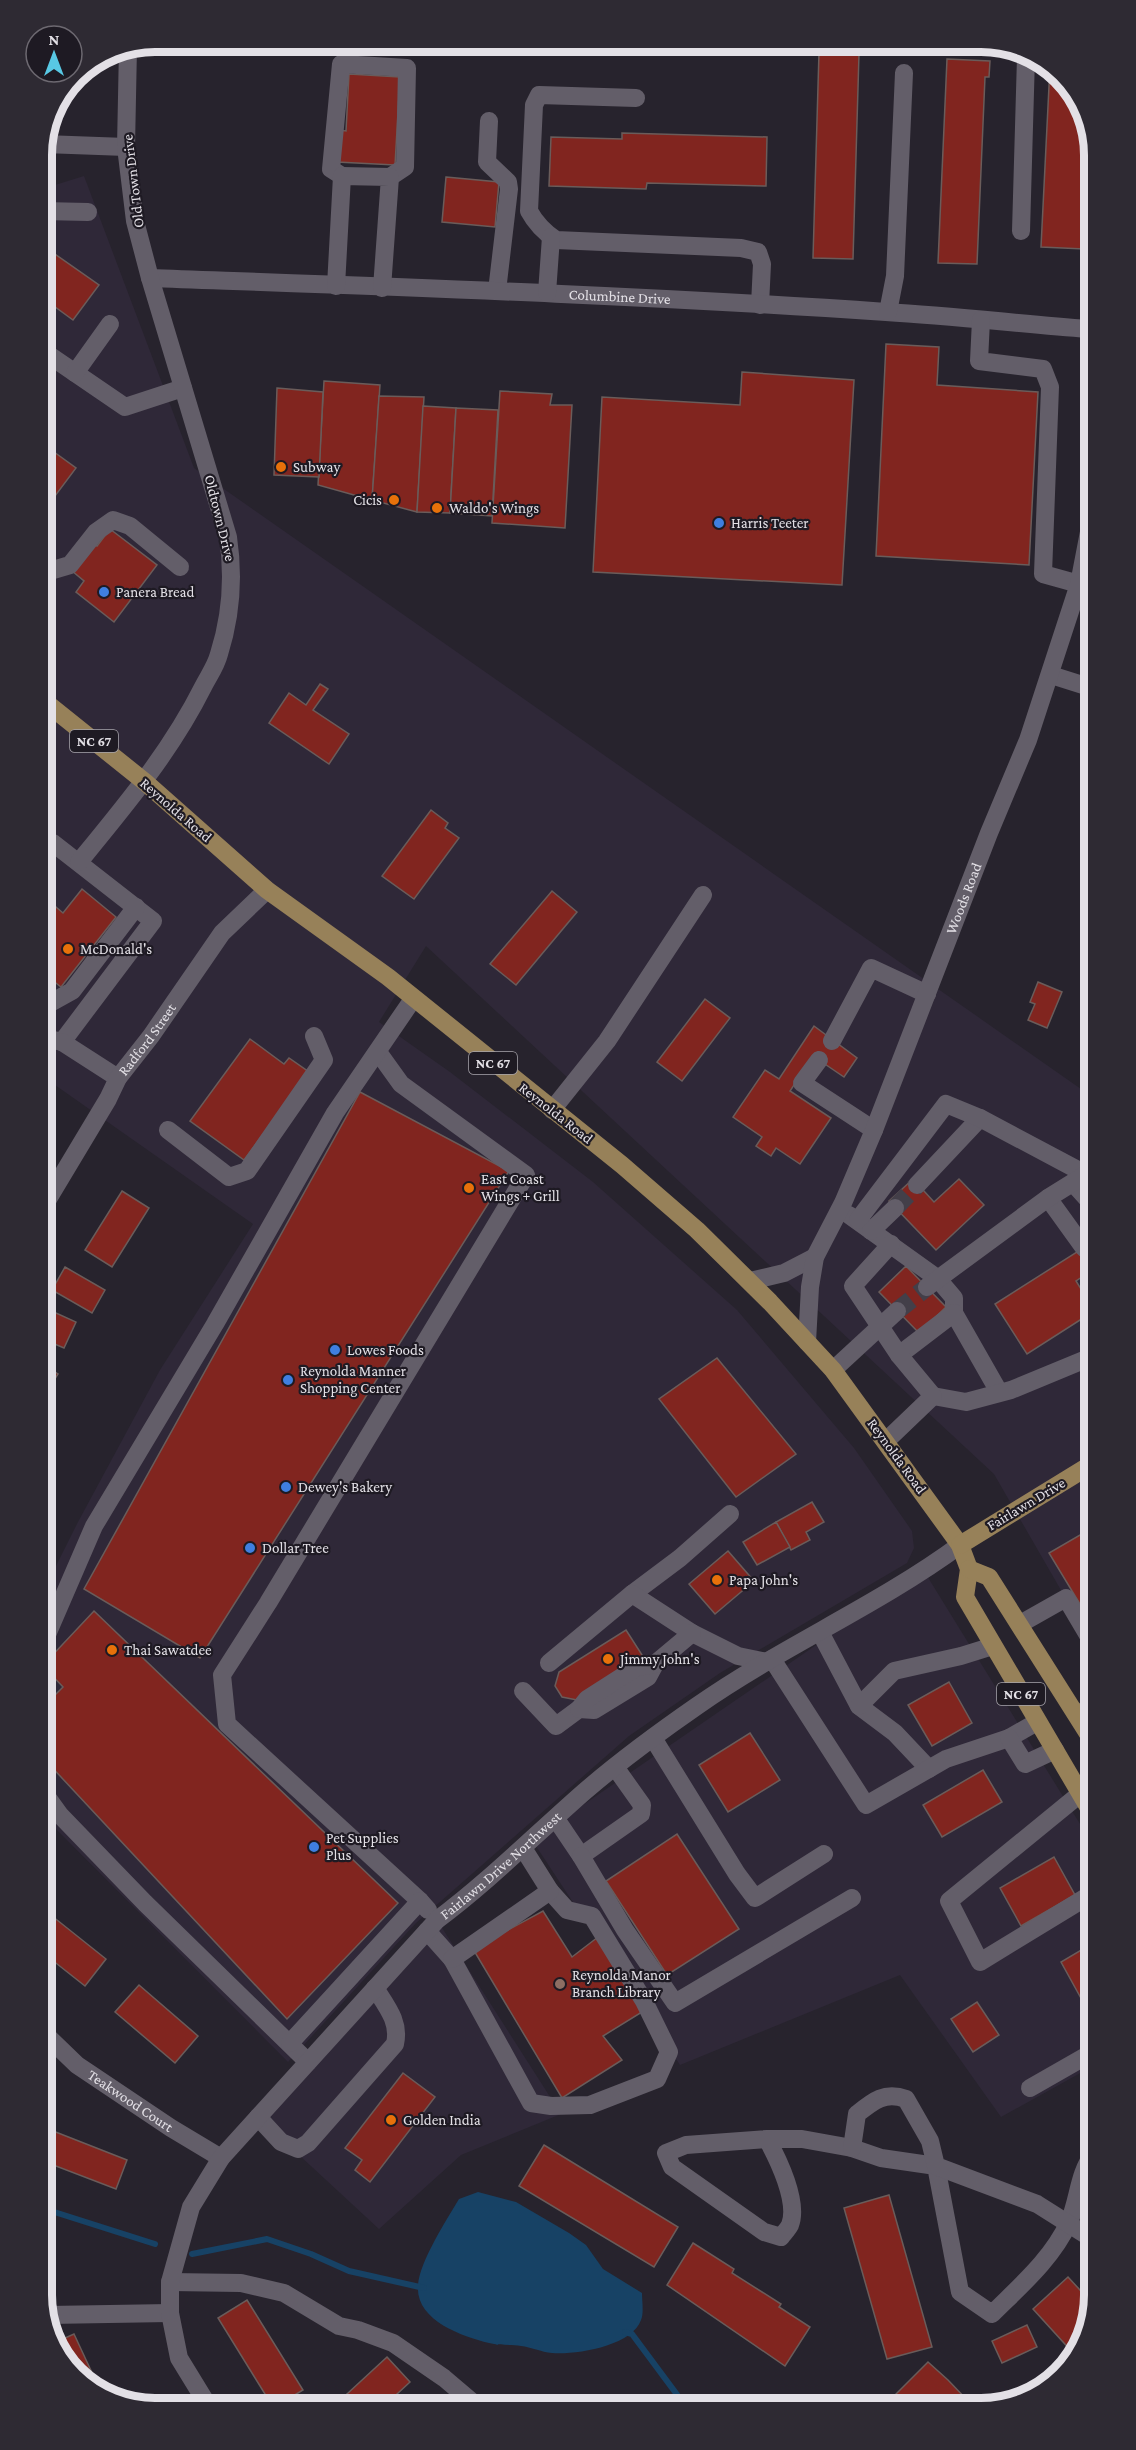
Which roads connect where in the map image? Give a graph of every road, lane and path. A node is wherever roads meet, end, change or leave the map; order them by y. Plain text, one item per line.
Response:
1 (128, 56) edge
2 (1026, 63) edge
3 (904, 73) dead end
4 (636, 98) dead end
5 (489, 121) dead end
6 (54, 144) edge
7 (126, 147) junction
8 (342, 176) junction
9 (390, 177) junction
10 (53, 211) edge
11 (88, 212) dead end
12 (1021, 231) dead end
13 (551, 237) junction
14 (150, 278) junction
15 (336, 286) junction
16 (382, 288) junction
17 (497, 291) junction
18 (547, 293) junction
19 (760, 305) junction
20 (888, 312) junction
21 (981, 320) junction
22 (110, 324) dead end
23 (1084, 329) edge
24 (53, 358) edge
25 (75, 374) junction
26 (183, 388) junction
27 (1084, 558) edge
28 (180, 567) dead end
29 (53, 570) edge
30 (1079, 584) junction
31 (1051, 675) junction
32 (1084, 685) edge
33 (53, 708) edge
34 (145, 782) junction
35 (53, 843) edge
36 (80, 862) junction
37 (267, 890) junction
38 (703, 895) dead end
39 (136, 907) junction
40 (927, 994) junction
41 (413, 999) junction
42 (53, 1002) edge
43 (314, 1036) dead end
44 (53, 1040) edge
45 (832, 1041) dead end
46 (378, 1052) junction
47 (819, 1060) dead end
48 (118, 1078) junction
49 (552, 1110) junction
50 (980, 1118) junction
51 (168, 1130) dead end
52 (874, 1130) junction
53 (1083, 1178) edge
54 (917, 1185) tunnel mouth
55 (53, 1192) edge
56 (1048, 1198) junction
57 (895, 1208) tunnel mouth
58 (840, 1210) junction
59 (864, 1225) junction
60 (891, 1244) junction
61 (1084, 1248) dead end
62 (814, 1257) junction
63 (750, 1281) junction
64 (932, 1283) junction
65 (897, 1311) tunnel mouth
66 (954, 1313) junction
67 (881, 1327) junction
68 (807, 1342) junction
69 (899, 1355) junction
70 (1084, 1360) edge
71 (832, 1370) junction
72 (999, 1392) junction
73 (933, 1396) junction
74 (886, 1441) junction
75 (1084, 1469) edge
76 (730, 1514) dead end
77 (960, 1545) junction
78 (969, 1569) junction
79 (632, 1593) junction
80 (52, 1622) edge
81 (1020, 1624) junction
82 (1084, 1628) edge
83 (820, 1632) junction
84 (692, 1633) junction
85 (993, 1646) junction
86 (770, 1660) junction
87 (549, 1663) dead end
88 (523, 1691) dead end
89 (859, 1706) junction
90 (1084, 1709) edge
91 (1037, 1722) junction
92 (652, 1738) junction
93 (1009, 1738) junction
94 (1055, 1750) junction
95 (615, 1767) junction
96 (929, 1769) junction
97 (1080, 1794) junction
98 (1084, 1800) edge
99 (52, 1804) edge
100 (556, 1818) junction
101 (523, 1848) junction
102 (824, 1854) dead end
103 (581, 1856) junction
104 (550, 1891) junction
105 (852, 1898) dead end
106 (1084, 1898) edge
107 (420, 1901) junction
108 (432, 1926) junction
109 (452, 1959) junction
110 (375, 1988) junction
111 (52, 2041) edge
112 (290, 2043) junction
113 (1084, 2057) edge
114 (308, 2062) junction
115 (1030, 2088) dead end
116 (258, 2117) junction
117 (767, 2139) junction
118 (852, 2148) junction
119 (221, 2158) junction
120 (936, 2166) junction
121 (1084, 2166) edge
122 (1069, 2222) junction
123 (1084, 2233) edge
124 (170, 2282) junction
125 (170, 2309) junction
126 (54, 2315) edge
127 (203, 2397) edge
128 (467, 2397) edge

1 - 7 street, Old Town Drive
2 - 12 street
3 - 20 street
4 - 13 street
5 - 17 street
6 - 7 street
7 - 14 street, Old Town Drive
8 - 9 street
8 - 9 street
8 - 15 street
9 - 16 street
10 - 11 street
13 - 18 street
13 - 19 street
14 - 15 street, Columbine Drive
14 - 26 street, Oldtown Drive
15 - 16 street, Columbine Drive
16 - 17 street, Columbine Drive
17 - 18 street, Columbine Drive
18 - 19 street, Columbine Drive
19 - 20 street, Columbine Drive
20 - 21 street, Columbine Drive
21 - 23 street, Columbine Drive
21 - 30 street
22 - 25 street
24 - 25 street
25 - 26 street
26 - 34 street, Oldtown Drive
27 - 30 street, Woods Road
28 - 29 street
30 - 31 street, Woods Road
31 - 32 street
31 - 40 street, Woods Road
33 - 34 main road, Reynolda Road / NC 67
34 - 36 street, Oldtown Drive
34 - 37 main road, Reynolda Road / NC 67
35 - 36 street
36 - 39 street
37 - 41 main road, Reynolda Road / NC 67
37 - 48 street, Radford Street
38 - 49 street
39 - 42 street
39 - 44 street
40 - 45 street
40 - 52 street, Woods Road
41 - 46 street
41 - 49 main road, Reynolda Road / NC 67
43 - 51 street
44 - 48 street
46 - 80 street
46 - 107 street
47 - 52 street
48 - 55 street, Radford Street
49 - 63 main road, Reynolda Road / NC 67
50 - 53 street
50 - 54 street
50 - 59 street
52 - 58 street, Woods Road
53 - 56 street
56 - 61 street
56 - 64 street
57 - 59 street
58 - 59 street
58 - 62 street, Woods Road
59 - 60 street
60 - 64 street
60 - 67 street
62 - 63 street
62 - 68 street, Woods Road
63 - 68 main road, Reynolda Road / NC 67
64 - 66 street
65 - 67 street
66 - 69 street
66 - 72 street
67 - 69 street
67 - 71 street
68 - 71 main road, Reynolda Road / NC 67
69 - 73 street
70 - 72 street
71 - 74 main road, Reynolda Road / NC 67
72 - 73 street
73 - 74 street
74 - 77 main road, Reynolda Road / NC 67
75 - 77 main road, Fairlawn Drive
76 - 79 street
77 - 78 main road, Reynolda Road / NC 67
77 - 83 street, Fairlawn Drive Northwest
78 - 81 main road, NC 67
78 - 85 main road, Reynolda Road / NC 67
79 - 84 street
79 - 87 street
81 - 82 street
81 - 90 main road, NC 67
83 - 86 street, Fairlawn Drive Northwest
83 - 89 street
84 - 86 street
84 - 88 street
85 - 89 street
85 - 91 main road, Reynolda Road / NC 67
86 - 92 street, Fairlawn Drive Northwest
86 - 96 street
89 - 96 street
91 - 93 street
91 - 94 main road, Reynolda Road / NC 67
92 - 95 street, Fairlawn Drive Northwest
92 - 102 street
93 - 94 street
93 - 96 street
94 - 97 main road, Reynolda Road / NC 67
95 - 100 street, Fairlawn Drive Northwest
95 - 103 street
97 - 98 main road, Reynolda Road / NC 67
97 - 106 street
99 - 112 street
100 - 101 street, Fairlawn Drive Northwest
100 - 103 street
101 - 104 street
101 - 108 street, Fairlawn Drive Northwest
103 - 105 street
104 - 109 street
104 - 109 street
107 - 108 street
107 - 112 street
108 - 109 street
108 - 110 street, Fairlawn Drive Northwest
110 - 114 street, Fairlawn Drive Northwest
110 - 116 street
111 - 119 street, Teakwood Court
112 - 114 street
113 - 115 street
114 - 116 street, Fairlawn Drive Northwest
116 - 119 street, Fairlawn Drive Northwest
117 - 117 street
117 - 118 street
118 - 120 street
118 - 120 street
119 - 124 street, Fairlawn Drive Northwest
120 - 122 street
120 - 122 street
121 - 122 street
122 - 123 street
124 - 125 street, Fairlawn Drive Northwest
124 - 128 street
125 - 126 street
125 - 127 street

